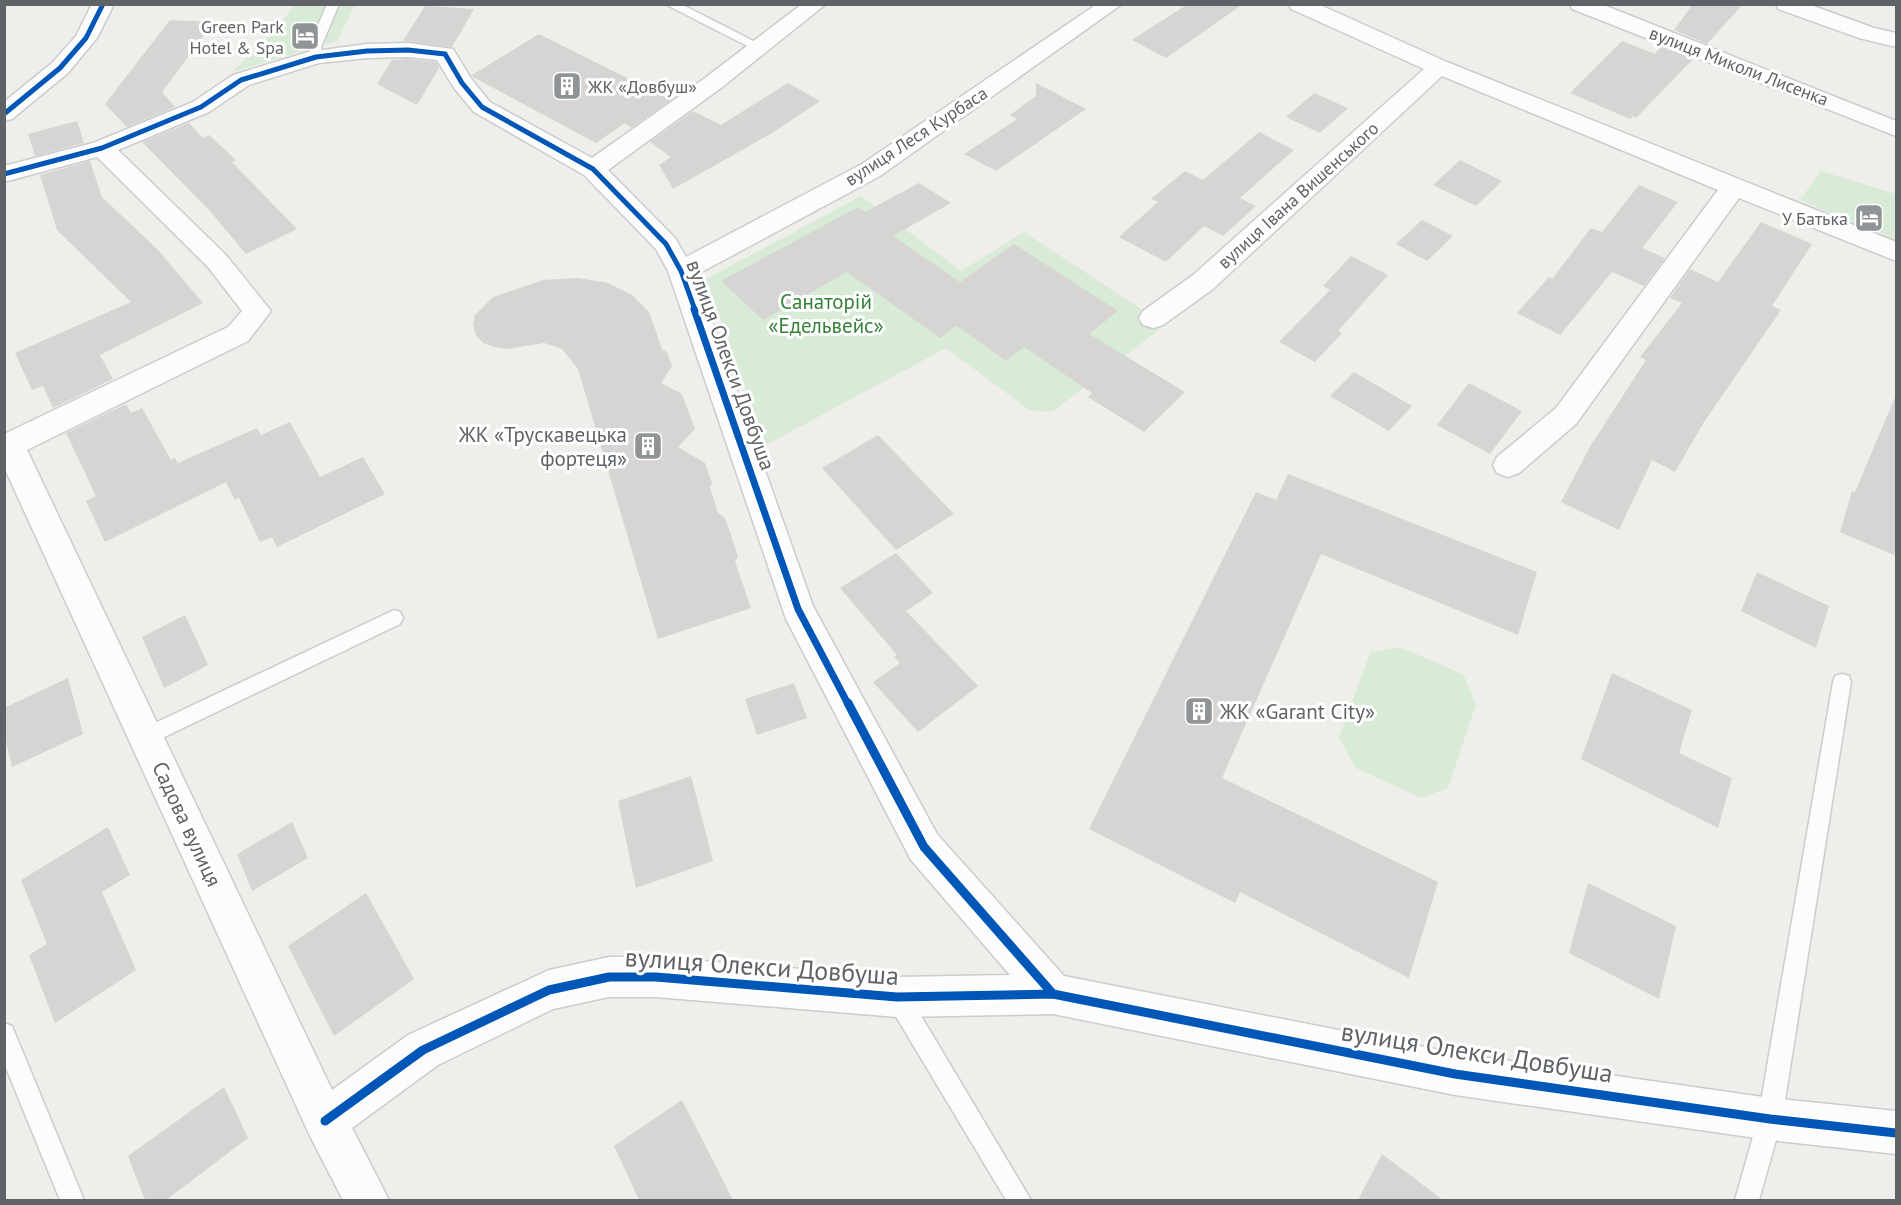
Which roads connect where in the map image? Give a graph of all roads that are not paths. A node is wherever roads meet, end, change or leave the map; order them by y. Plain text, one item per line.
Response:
1 (103, 4) edge
2 (333, 4) edge
3 (671, 4) edge
4 (816, 4) edge
5 (1112, 4) edge
6 (1299, 4) edge
7 (1580, 4) edge
8 (1786, 4) edge
9 (1896, 40) edge
10 (759, 47) junction
11 (316, 57) junction
12 (1439, 67) junction
13 (4, 114) edge
14 (1896, 129) edge
15 (102, 148) junction
16 (593, 169) junction
17 (4, 174) edge
18 (1735, 185) junction
19 (1896, 252) edge
20 (681, 271) junction
21 (1153, 318) dead end
22 (7, 447) edge
23 (1508, 465) dead end
24 (394, 618) dead end
25 (1842, 682) dead end
26 (145, 737) junction
27 (1053, 994) junction
28 (897, 997) junction
29 (4, 1034) edge
30 (1770, 1119) junction
31 (325, 1120) junction
32 (1896, 1133) edge
33 (72, 1200) edge
34 (367, 1200) edge
35 (1019, 1200) edge
36 (1747, 1200) edge

1 - 13 street
2 - 11 lane
3 - 10 lane
4 - 10 street
5 - 20 street, вулиця Леся Курбаса
6 - 12 street
7 - 14 street, вулиця Миколи Лисенка
8 - 9 street
10 - 16 street
11 - 15 street, вулиця Олекси Довбуша
11 - 16 street, вулиця Олекси Довбуша
12 - 18 street
12 - 21 street, вулиця Івана Вишенського
15 - 17 street, вулиця Олекси Довбуша
15 - 22 street
16 - 20 street, вулиця Олекси Довбуша
18 - 19 street
18 - 23 street
20 - 27 street, вулиця Олекси Довбуша
22 - 26 street, Садова вулиця
24 - 26 lane
25 - 30 lane
26 - 31 street, Садова вулиця
27 - 28 street, вулиця Олекси Довбуша
27 - 30 street, вулиця Олекси Довбуша
28 - 31 street, вулиця Олекси Довбуша
28 - 35 lane
29 - 33 lane
30 - 32 street, вулиця Олекси Довбуша
30 - 36 lane
31 - 34 street, Садова вулиця

